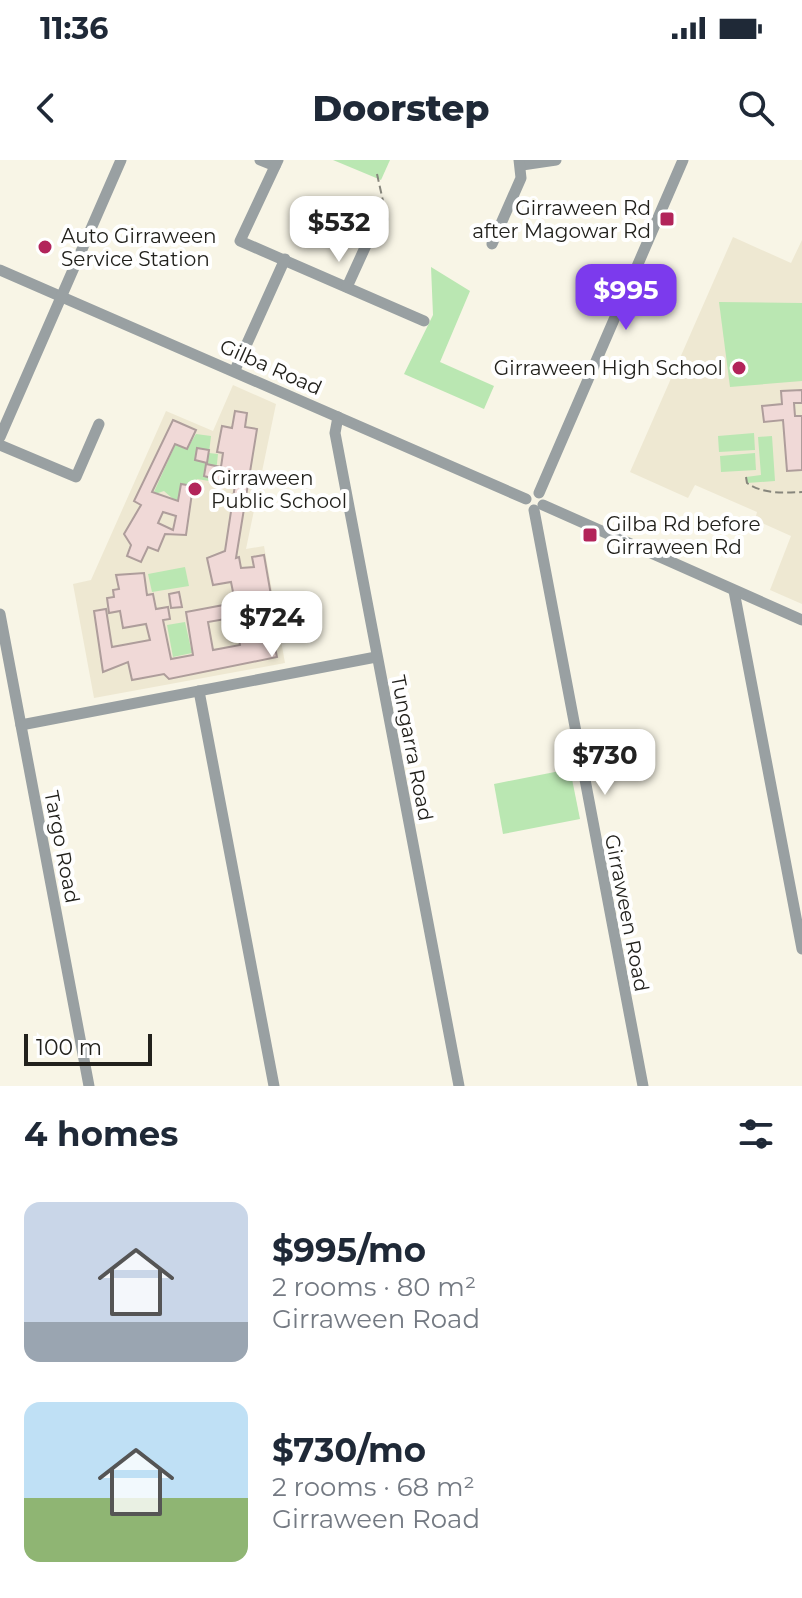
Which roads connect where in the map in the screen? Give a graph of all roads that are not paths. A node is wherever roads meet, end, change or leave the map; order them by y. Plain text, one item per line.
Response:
1 (121, 160) edge
2 (260, 160) edge
3 (556, 160) edge
4 (683, 160) edge
5 (520, 162) edge
6 (276, 163) edge
7 (383, 219) road end
8 (492, 244) dead end
9 (285, 259) junction
10 (0, 270) edge
11 (347, 287) junction
12 (62, 295) junction
13 (424, 321) dead end
14 (235, 370) junction
15 (338, 417) junction
16 (99, 424) dead end
17 (0, 437) edge
18 (0, 445) edge
19 (539, 503) junction
20 (734, 591) junction
21 (0, 614) edge
22 (802, 620) edge
23 (376, 657) junction
24 (199, 691) junction
25 (21, 725) junction
26 (802, 949) edge
27 (89, 1086) edge
28 (274, 1086) edge
29 (459, 1086) edge
30 (643, 1086) edge

1 - 12 street
2 - 6 street
3 - 5 street
4 - 19 street
5 - 8 street
6 - 9 street
7 - 11 street
9 - 11 street
9 - 14 street
10 - 12 street, Gilba Road
11 - 13 street
12 - 14 street, Gilba Road
12 - 17 street
14 - 15 street, Gilba Road
15 - 19 street, Gilba Road
15 - 23 street, Tungarra Road
16 - 18 street
19 - 20 street
19 - 30 street, Girraween Road
20 - 22 street
20 - 26 street
21 - 25 street, Targo Road
23 - 24 street
23 - 29 street, Tungarra Road
24 - 25 street
24 - 28 street
25 - 27 street, Targo Road

